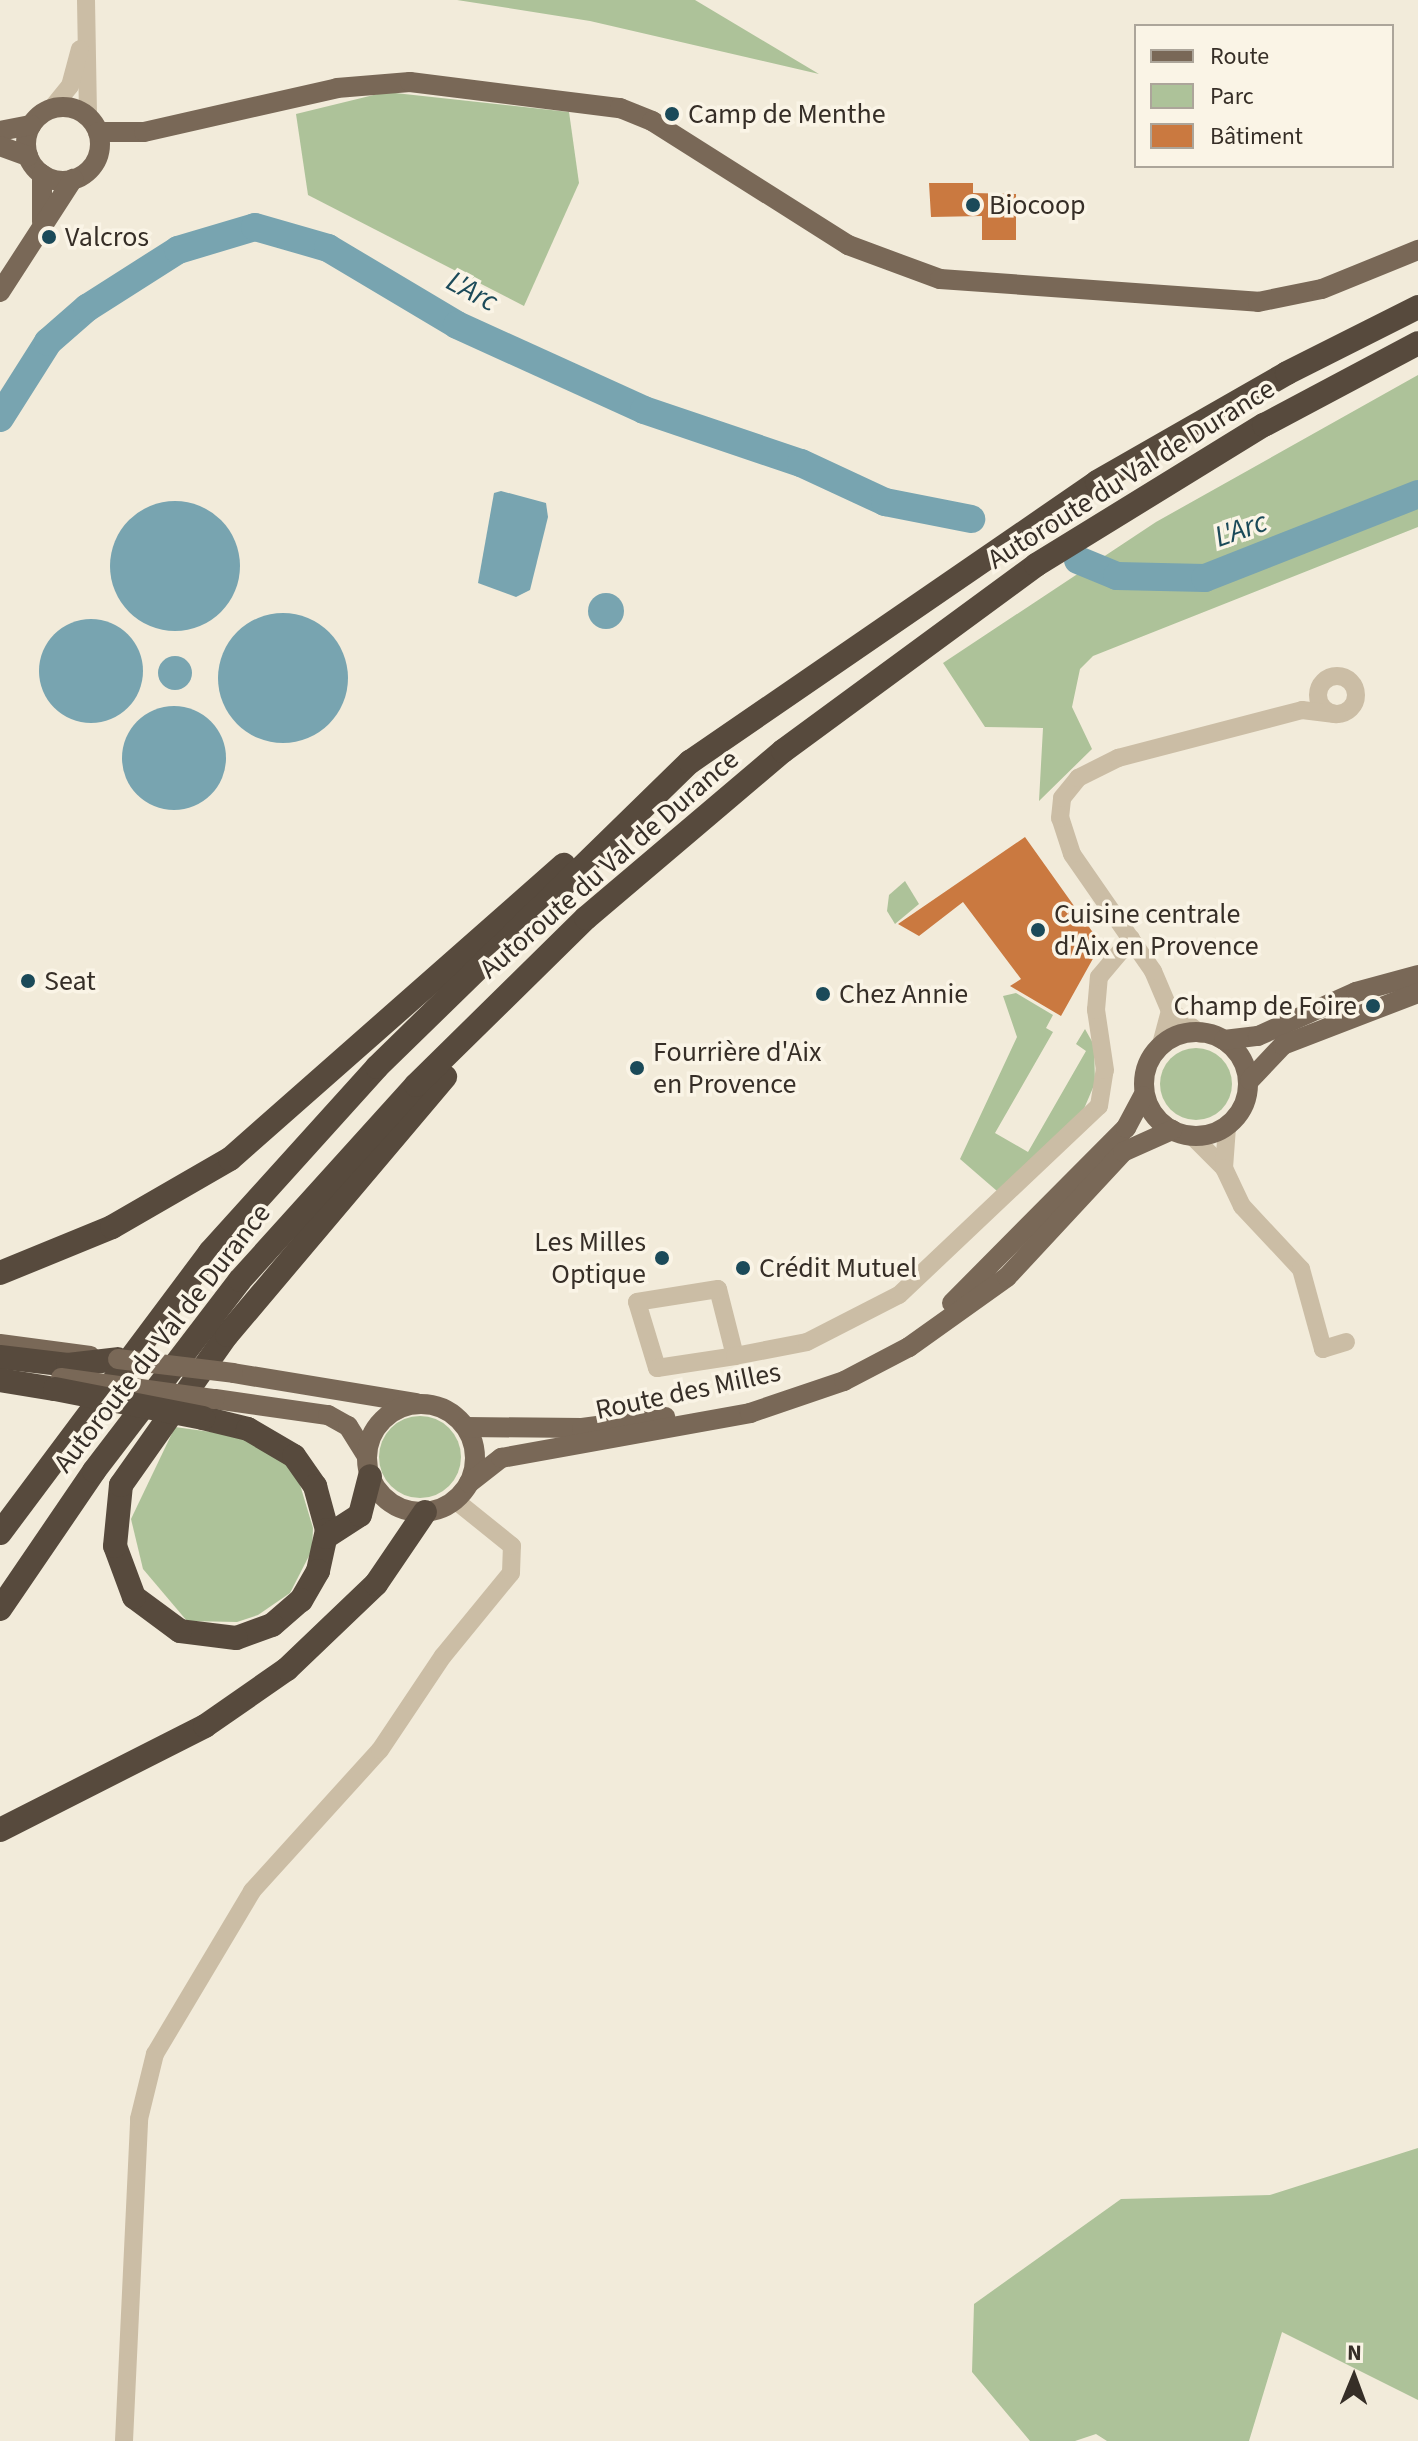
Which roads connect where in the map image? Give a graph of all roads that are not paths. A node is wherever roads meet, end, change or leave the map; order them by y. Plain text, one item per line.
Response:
1 (86, 0) edge
2 (86, 27) junction
3 (52, 108) junction
4 (93, 124) junction
5 (31, 125) junction
6 (0, 131) edge
7 (144, 132) junction
8 (0, 146) edge
9 (28, 156) junction
10 (98, 157) junction
11 (42, 174) junction
12 (73, 179) junction
13 (42, 222) junction
14 (1418, 250) edge
15 (0, 292) edge
16 (1418, 307) edge
17 (1418, 343) edge
18 (1318, 689) junction
19 (1302, 710) junction
20 (1337, 714) junction
21 (690, 762) junction
22 (660, 853) junction
23 (1131, 939) junction
24 (1418, 975) edge
25 (1418, 993) edge
26 (1170, 1011) junction
27 (1201, 1034) junction
28 (1224, 1040) junction
29 (1160, 1048) junction
30 (1250, 1080) junction
31 (1143, 1096) junction
32 (1227, 1127) junction
33 (1176, 1130) junction
34 (1224, 1168) junction
35 (0, 1273) edge
36 (1346, 1342) dead end
37 (0, 1344) edge
38 (735, 1356) junction
39 (0, 1357) edge
40 (118, 1359) joint
41 (0, 1370) edge
42 (65, 1372) junction
43 (0, 1380) edge
44 (421, 1404) junction
45 (209, 1408) junction
46 (466, 1427) junction
47 (369, 1466) junction
48 (469, 1483) junction
49 (455, 1500) junction
50 (425, 1512) junction
51 (0, 1533) edge
52 (326, 1537) junction
53 (0, 1609) edge
54 (0, 1830) edge
55 (124, 2441) edge

1 - 2 street
2 - 3 street
2 - 4 street
3 - 4 main road
3 - 5 main road
4 - 7 main road
4 - 10 main road
5 - 6 main road
5 - 9 main road
7 - 10 main road
7 - 14 main road
8 - 9 main road
9 - 11 main road
10 - 12 main road
11 - 12 main road
11 - 13 main road
12 - 13 main road
13 - 15 main road
16 - 21 highway, Autoroute du Val de Durance
17 - 22 highway, Autoroute du Val de Durance
18 - 19 street
18 - 20 street
18 - 20 street
19 - 20 street
19 - 23 street
21 - 35 highway
21 - 51 highway, Autoroute du Val de Durance
22 - 52 highway
22 - 53 highway, Autoroute du Val de Durance
23 - 26 street
23 - 38 street
24 - 28 main road
25 - 30 main road
26 - 27 street
26 - 29 street
27 - 28 main road
27 - 29 main road
28 - 30 main road
29 - 31 main road
30 - 32 main road
31 - 33 main road
31 - 46 main road, Route des Milles
32 - 33 main road
32 - 34 street
33 - 34 street
33 - 48 main road, Route des Milles
34 - 36 street
37 - 42 main road
38 - 38 street
39 - 42 highway
40 - 42 highway
40 - 44 main road, bridge
41 - 42 main road
42 - 43 highway
42 - 45 highway, bridge
44 - 46 main road
44 - 47 main road
45 - 47 main road
45 - 52 highway
46 - 48 main road
47 - 50 main road
47 - 52 highway
48 - 49 main road
49 - 50 main road
49 - 55 street
50 - 54 highway

